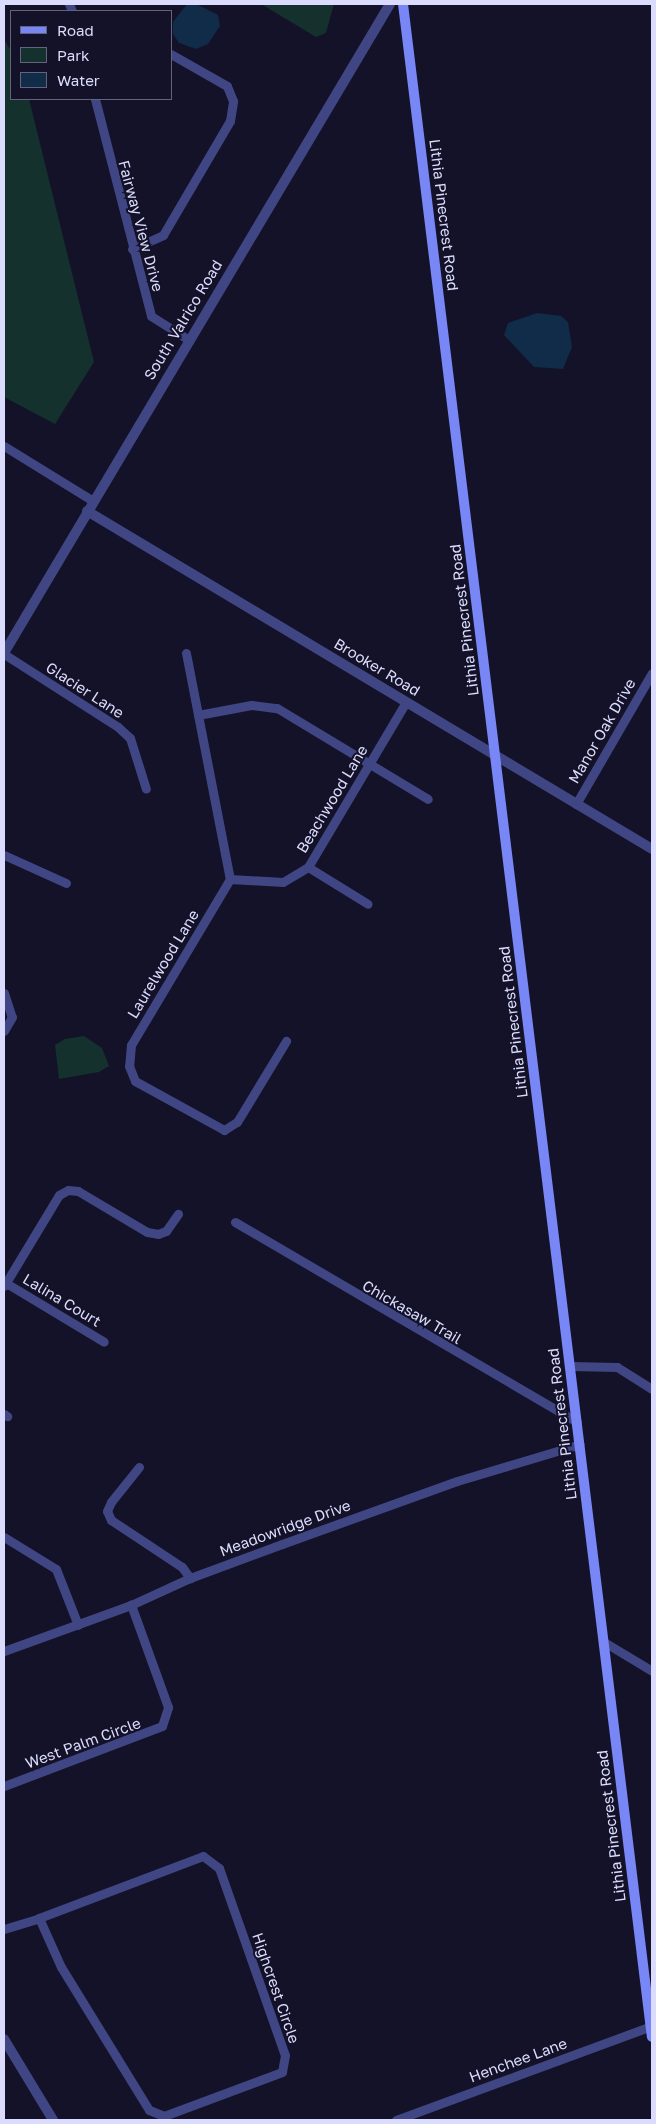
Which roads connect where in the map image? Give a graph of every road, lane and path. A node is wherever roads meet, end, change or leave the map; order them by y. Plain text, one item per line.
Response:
1 (381, 4) edge
2 (390, 4) edge
3 (403, 4) edge
4 (172, 55) edge
5 (352, 62) junction
6 (95, 100) edge
7 (132, 249) junction
8 (190, 340) junction
9 (4, 446) edge
10 (94, 501) junction
11 (87, 511) junction
12 (4, 653) edge
13 (186, 653) dead end
14 (652, 673) edge
15 (406, 702) junction
16 (198, 716) junction
17 (496, 756) junction
18 (369, 763) junction
19 (146, 789) dead end
20 (428, 799) dead end
21 (576, 804) junction
22 (652, 849) edge
23 (4, 855) edge
24 (308, 867) junction
25 (230, 879) junction
26 (66, 883) dead end
27 (368, 904) dead end
28 (4, 993) edge
29 (4, 1031) edge
30 (286, 1040) dead end
31 (178, 1214) dead end
32 (235, 1222) dead end
33 (5, 1284) edge
34 (104, 1342) dead end
35 (570, 1366) junction
36 (652, 1389) edge
37 (577, 1422) junction
38 (580, 1444) junction
39 (139, 1467) dead end
40 (4, 1538) edge
41 (190, 1578) junction
42 (131, 1605) junction
43 (78, 1625) junction
44 (604, 1642) junction
45 (4, 1651) edge
46 (652, 1670) edge
47 (4, 1786) edge
48 (39, 1918) junction
49 (4, 1929) edge
50 (651, 2026) junction
51 (652, 2037) edge
52 (4, 2039) edge
53 (53, 2120) edge
54 (396, 2120) edge

1 - 5 street
2 - 5 street, South Valrico Road
3 - 17 main road, Lithia Pinecrest Road
4 - 7 street
5 - 8 street, South Valrico Road
6 - 7 street, Fairway View Drive
7 - 8 street, Fairway View Drive
8 - 10 street, South Valrico Road
9 - 10 street
10 - 11 street, South Valrico Road
11 - 12 street, South Valrico Road
11 - 15 street, Brooker Road
12 - 19 street, Glacier Lane
13 - 16 street
14 - 21 street, Manor Oak Drive
15 - 17 street, Brooker Road
15 - 18 street, Beachwood Lane
16 - 18 street
16 - 25 street
17 - 21 street, Brooker Road
17 - 35 main road, Lithia Pinecrest Road
18 - 20 street
18 - 24 street, Beachwood Lane
21 - 22 street, Brooker Road
23 - 26 street
24 - 25 street, Beachwood Lane
24 - 27 street
25 - 30 street, Laurelwood Lane
28 - 29 street
31 - 33 street
32 - 37 street, Chickasaw Trail
33 - 34 street, Lalina Court
35 - 36 street
35 - 37 main road, Lithia Pinecrest Road
37 - 38 main road, Lithia Pinecrest Road
38 - 41 street, Meadowridge Drive
38 - 44 main road, Lithia Pinecrest Road
39 - 41 street
40 - 43 street
41 - 42 street, Meadowridge Drive
42 - 43 street, Meadowridge Drive
42 - 47 street, West Palm Circle
43 - 45 street, Meadowridge Drive
44 - 46 street
44 - 50 main road, Lithia Pinecrest Road
48 - 48 street, Highcrest Circle
48 - 49 street, Highcrest Circle
50 - 51 main road, Lithia Pinecrest Road
50 - 54 street, Henchee Lane
52 - 53 street

